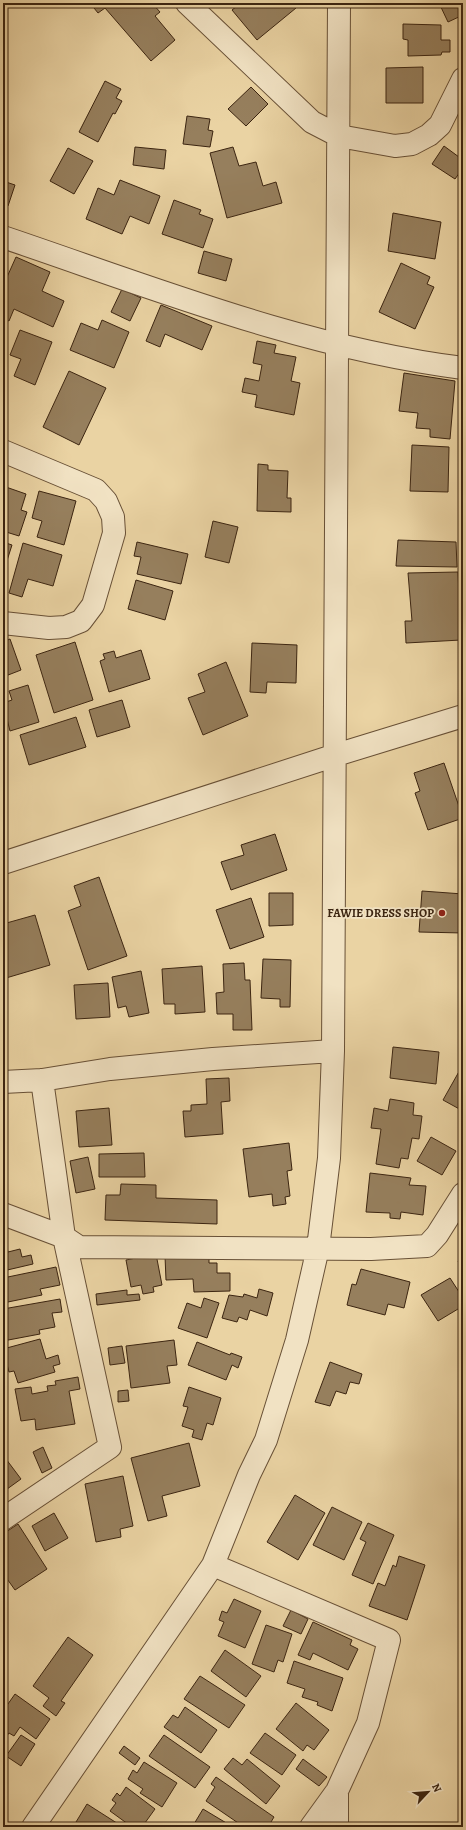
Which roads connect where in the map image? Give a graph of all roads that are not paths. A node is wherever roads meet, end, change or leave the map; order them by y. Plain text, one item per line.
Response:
1 (187, 3) edge
2 (340, 3) edge
3 (463, 79) edge
4 (339, 136) junction
5 (3, 237) edge
6 (338, 346) junction
7 (463, 368) edge
8 (3, 451) edge
9 (3, 623) edge
10 (463, 716) edge
11 (336, 755) junction
12 (3, 863) edge
13 (333, 1051) junction
14 (42, 1080) junction
15 (3, 1082) edge
16 (463, 1194) edge
17 (3, 1214) edge
18 (64, 1237) junction
19 (318, 1248) junction
20 (3, 1519) edge
21 (212, 1565) junction
22 (337, 1791) junction
23 (33, 1827) edge
24 (311, 1827) edge
25 (337, 1827) edge

1 - 4 street
2 - 4 street
3 - 4 street
4 - 6 street
5 - 6 street
6 - 7 street
6 - 11 street
8 - 9 street
10 - 11 street
11 - 12 street
11 - 13 street
13 - 14 street
13 - 19 street
14 - 15 street
14 - 18 street
16 - 19 street
17 - 18 street
18 - 19 street
18 - 20 street
19 - 21 street
21 - 22 street
21 - 23 street
22 - 24 street
22 - 25 street

